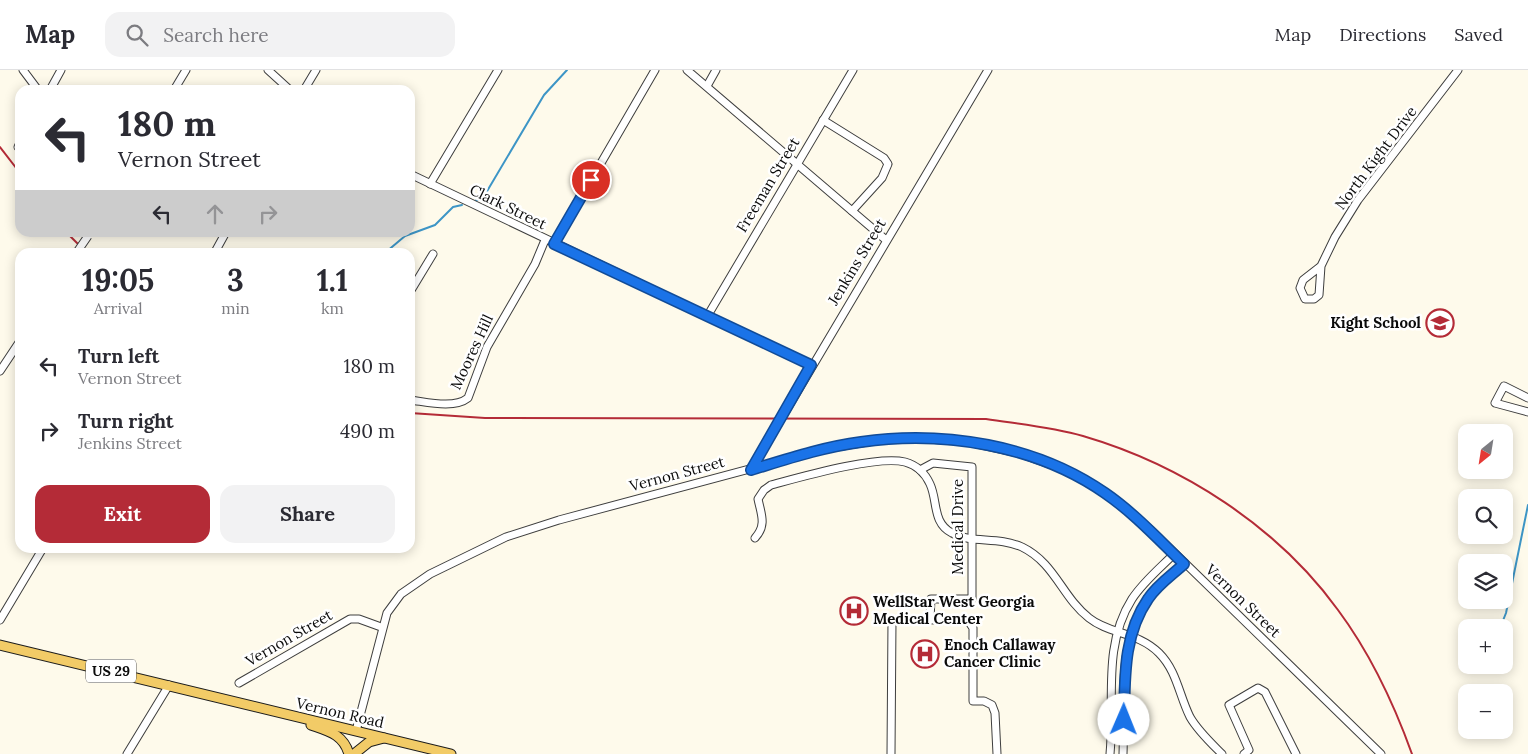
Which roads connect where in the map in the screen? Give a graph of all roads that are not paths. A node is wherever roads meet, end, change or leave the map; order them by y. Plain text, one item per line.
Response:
1 (23, 70) edge
2 (61, 70) edge
3 (186, 70) edge
4 (268, 70) edge
5 (316, 70) edge
6 (498, 70) edge
7 (655, 70) edge
8 (687, 70) edge
9 (716, 70) edge
10 (853, 70) edge
11 (988, 70) edge
12 (1458, 70) edge
13 (34, 85) edge
14 (53, 85) edge
15 (177, 85) edge
16 (284, 85) edge
17 (307, 85) edge
18 (707, 86) junction
19 (823, 120) junction
20 (797, 163) junction
21 (415, 176) edge
22 (430, 184) junction
23 (852, 211) junction
24 (87, 237) edge
25 (223, 237) edge
26 (545, 240) junction
27 (886, 240) junction
28 (554, 244) junction
29 (80, 248) edge
30 (216, 248) edge
31 (433, 254) dead end
32 (1321, 266) junction
33 (415, 284) edge
34 (708, 315) junction
35 (15, 348) edge
36 (811, 365) junction
37 (0, 371) edge
38 (1528, 398) edge
39 (415, 400) edge
40 (1528, 412) edge
41 (751, 470) junction
42 (920, 470) junction
43 (755, 538) dead end
44 (973, 539) junction
45 (40, 553) edge
46 (1174, 554) junction
47 (1184, 564) junction
48 (0, 620) edge
49 (892, 620) dead end
50 (381, 627) junction
51 (1118, 630) junction
52 (1132, 635) junction
53 (0, 645) edge
54 (238, 683) dead end
55 (168, 685) junction
56 (290, 715) junction
57 (356, 731) junction
58 (385, 738) junction
59 (127, 754) edge
60 (349, 754) edge
61 (354, 754) edge
62 (451, 754) edge
63 (890, 754) edge
64 (997, 754) edge
65 (1110, 754) edge
66 (1124, 754) edge
67 (1222, 754) edge
68 (1244, 754) edge
69 (1296, 754) edge
70 (1381, 754) edge

1 - 13 street
2 - 14 street
3 - 15 street
4 - 16 street
5 - 17 street
6 - 22 street
7 - 28 street
8 - 18 street
9 - 18 street
10 - 19 street, Freeman Street
11 - 27 street, Jenkins Street
12 - 32 street, North Kight Drive
18 - 20 street
19 - 20 street, Freeman Street
19 - 23 street
20 - 23 street
20 - 34 street, Freeman Street
21 - 22 street, Clark Street
22 - 26 street, Clark Street
23 - 27 street
24 - 29 street, bridge
25 - 30 street
26 - 28 street, Clark Street
26 - 39 street, Moores Hill
27 - 36 street, Jenkins Street
28 - 34 street, Clark Street
31 - 33 street
32 - 32 street, North Kight Drive
34 - 36 street, Clark Street
35 - 37 street
36 - 41 street, Jenkins Street
38 - 40 street
41 - 46 street, Vernon Street
41 - 50 street, Vernon Street
42 - 43 street
42 - 44 street
42 - 44 street, Medical Drive
44 - 51 street
44 - 64 street, Medical Drive
45 - 48 street
46 - 47 street, Vernon Street
46 - 51 street
47 - 52 street
47 - 70 street, Vernon Street
49 - 63 street
50 - 54 street, Vernon Street
50 - 57 street, Vernon Street
51 - 52 street
51 - 65 street
52 - 66 street
52 - 67 street
53 - 55 main road, US 29
55 - 56 main road, Vernon Road / US 29
55 - 59 street
56 - 57 main road, Vernon Road / US 29
56 - 60 main road
57 - 58 main road, Vernon Road / US 29
58 - 61 main road
58 - 62 main road, Vernon Road / US 29
68 - 69 street

